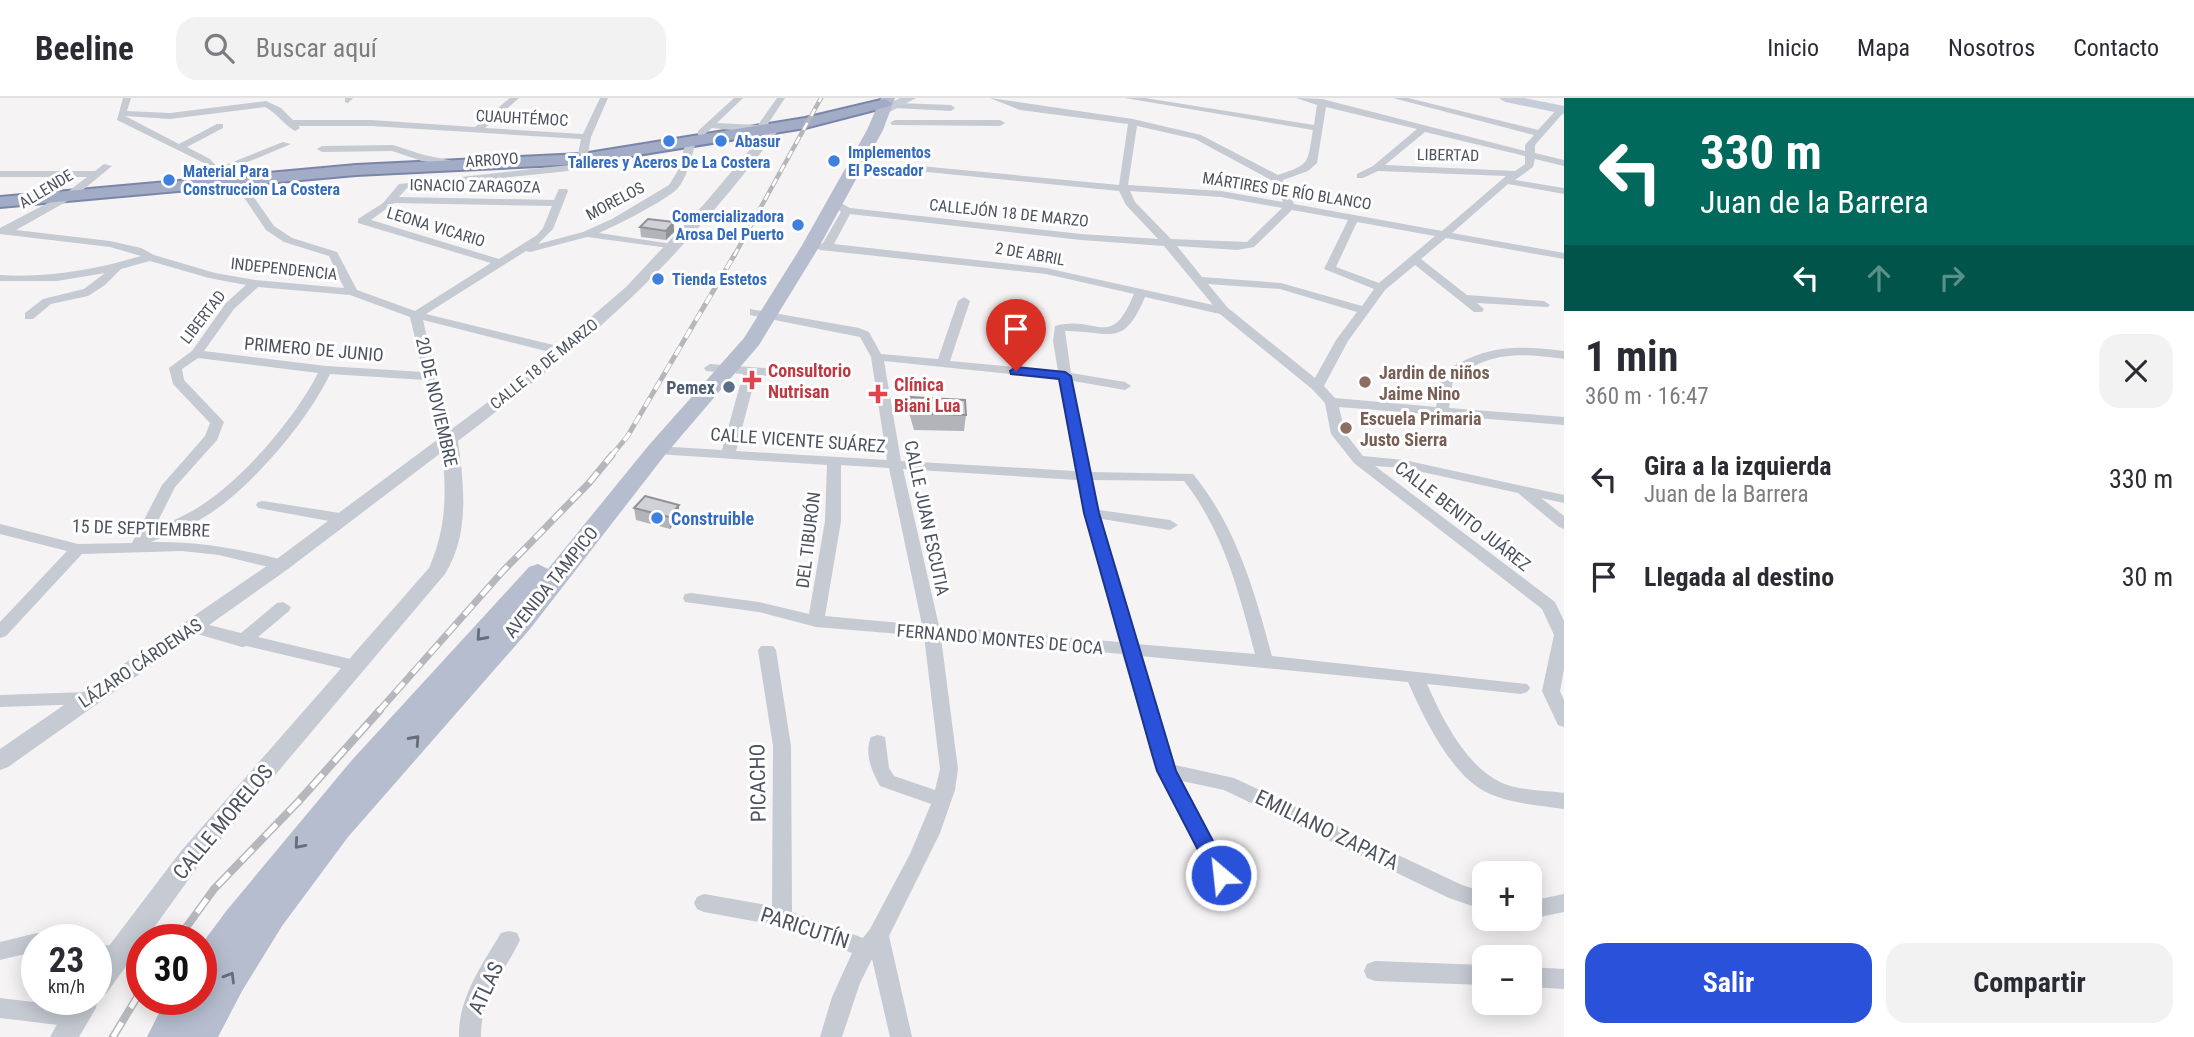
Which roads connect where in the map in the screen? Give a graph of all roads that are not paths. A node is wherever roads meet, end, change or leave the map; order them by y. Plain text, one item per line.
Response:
1 (127, 98) edge
2 (516, 98) edge
3 (604, 98) edge
4 (739, 98) edge
5 (781, 98) edge
6 (994, 98) edge
7 (1129, 98) edge
8 (1300, 98) edge
9 (1397, 98) edge
10 (1505, 98) edge
11 (1152, 99) edge
12 (268, 101) edge
13 (1322, 102) junction
14 (1561, 106) edge
15 (888, 108) edge
16 (951, 108) dead end
17 (123, 113) junction
18 (1133, 122) junction
19 (288, 123) junction
20 (1000, 123) dead end
21 (710, 125) junction
22 (220, 126) dead end
23 (420, 127) junction
24 (1317, 128) junction
25 (765, 129) junction
26 (1423, 129) junction
27 (298, 130) dead end
28 (476, 131) junction
29 (1539, 133) junction
30 (586, 137) junction
31 (696, 137) junction
32 (286, 144) dead end
33 (180, 147) junction
34 (393, 148) junction
35 (322, 149) dead end
36 (638, 151) junction
37 (1528, 155) junction
38 (582, 159) junction
39 (1564, 163) edge
40 (464, 164) junction
41 (1376, 168) junction
42 (920, 169) dead end
43 (0, 174) edge
44 (1518, 174) junction
45 (1360, 176) dead end
46 (211, 178) junction
47 (1277, 178) junction
48 (238, 181) junction
49 (1506, 181) junction
50 (1123, 188) junction
51 (563, 191) dead end
52 (1564, 191) edge
53 (69, 196) junction
54 (392, 200) junction
55 (0, 202) edge
56 (558, 203) junction
57 (841, 206) junction
58 (1290, 206) junction
59 (1354, 218) junction
60 (362, 221) joint
61 (2, 233) edge
62 (1444, 233) junction
63 (587, 234) junction
64 (1476, 239) junction
65 (1168, 243) junction
66 (672, 247) junction
67 (819, 247) junction
68 (521, 251) junction
69 (1476, 255) dead end
70 (1564, 256) edge
71 (150, 257) junction
72 (1414, 259) junction
73 (501, 263) junction
74 (117, 268) junction
75 (0, 278) edge
76 (1200, 280) junction
77 (255, 283) junction
78 (1381, 288) junction
79 (352, 292) junction
80 (1140, 294) junction
81 (1465, 298) junction
82 (964, 301) dead end
83 (1544, 305) dead end
84 (1478, 309) dead end
85 (1364, 310) junction
86 (1224, 311) junction
87 (762, 313) junction
88 (416, 315) junction
89 (29, 316) dead end
90 (562, 351) junction
91 (196, 354) junction
92 (1564, 355) edge
93 (877, 358) junction
94 (943, 363) junction
95 (326, 370) junction
96 (729, 370) junction
97 (804, 375) dead end
98 (430, 376) junction
99 (1065, 376) junction
100 (1125, 386) dead end
101 (1317, 386) junction
102 (1331, 401) junction
103 (1442, 411) junction
104 (1564, 421) edge
105 (449, 439) junction
106 (657, 450) junction
107 (729, 454) junction
108 (1359, 460) junction
109 (834, 462) junction
110 (895, 466) junction
111 (1083, 476) junction
112 (1522, 490) junction
113 (1564, 499) edge
114 (263, 505) dead end
115 (1092, 513) junction
116 (340, 518) junction
117 (1564, 524) edge
118 (1170, 525) dead end
119 (0, 529) edge
120 (139, 544) junction
121 (78, 549) junction
122 (281, 565) junction
123 (691, 598) dead end
124 (283, 607) dead end
125 (816, 621) junction
126 (193, 627) junction
127 (0, 632) edge
128 (932, 633) junction
129 (242, 641) junction
130 (767, 650) dead end
131 (1129, 651) junction
132 (1265, 661) junction
133 (357, 666) junction
134 (1414, 676) junction
135 (1521, 688) dead end
136 (88, 698) junction
137 (0, 701) edge
138 (1564, 720) edge
139 (878, 742) dead end
140 (0, 761) edge
141 (1167, 771) junction
142 (941, 800) junction
143 (1564, 801) edge
144 (1221, 875) dead end
145 (1472, 897) edge
146 (704, 903) dead end
147 (1564, 903) edge
148 (1542, 908) edge
149 (782, 917) junction
150 (509, 940) dead end
151 (872, 942) junction
152 (21, 946) edge
153 (112, 948) edge
154 (0, 951) edge
155 (217, 951) edge
156 (1374, 971) dead end
157 (1472, 975) edge
158 (1542, 978) edge
159 (1564, 979) edge
160 (0, 1008) edge
161 (178, 1015) edge
162 (75, 1018) edge
163 (166, 1037) edge
164 (198, 1037) edge
165 (470, 1037) edge
166 (831, 1037) edge
167 (901, 1037) edge

1 - 17 street
2 - 28 street
3 - 30 street
4 - 21 street
5 - 25 street
6 - 18 street
7 - 11 street
8 - 13 street
9 - 29 street
10 - 14 main road
11 - 24 street
12 - 17 street
12 - 19 street
13 - 24 street
13 - 26 street
14 - 29 street
15 - 16 street
15 - 20 street
15 - 25 highway
15 - 57 main road, AVENIDA TAMPICO
15 - 87 main road, AVENIDA TAMPICO
17 - 33 street
18 - 47 street
18 - 50 street
19 - 23 street, CUAUHTÉMOC
19 - 27 street
21 - 25 street
21 - 31 street
22 - 33 street
23 - 28 street, CUAUHTÉMOC
23 - 34 street
24 - 47 street
25 - 31 highway
25 - 66 street, CALLE 18 DE MARZO
26 - 37 street
26 - 41 street
28 - 30 street, CUAUHTÉMOC
29 - 37 street
30 - 38 street
31 - 36 highway
31 - 63 street, MORELOS
32 - 46 street
33 - 46 street
34 - 35 street
34 - 40 street
36 - 38 highway
36 - 54 street, ARROYO
37 - 39 street
37 - 44 street
38 - 40 highway
40 - 48 highway
41 - 44 street, LIBERTAD
41 - 45 street
42 - 50 street, MÁRTIRES DE RÍO BLANCO
43 - 53 street, ALLENDE
44 - 49 street
46 - 48 highway
46 - 53 highway
47 - 58 street
48 - 79 street
49 - 52 street
49 - 62 street
50 - 58 street, MÁRTIRES DE RÍO BLANCO
50 - 65 street
51 - 56 street
53 - 55 highway
53 - 61 street, ALLENDE
54 - 56 street, IGNACIO ZARAGOZA
54 - 60 street, ARROYO
56 - 68 street
57 - 65 street, CALLEJÓN 18 DE MARZO
57 - 67 main road, AVENIDA TAMPICO
58 - 59 street, MÁRTIRES DE RÍO BLANCO
58 - 65 street
59 - 62 street, MÁRTIRES DE RÍO BLANCO
59 - 78 street
60 - 73 street, LEONA VICARIO
61 - 71 street, INDEPENDENCIA
62 - 64 street, MÁRTIRES DE RÍO BLANCO
62 - 72 street
63 - 66 street
63 - 68 street, MORELOS
64 - 69 street
64 - 70 street, MÁRTIRES DE RÍO BLANCO
65 - 76 street
66 - 90 street, CALLE 18 DE MARZO
67 - 80 street, 2 DE ABRIL
67 - 87 main road, AVENIDA TAMPICO
68 - 73 street
71 - 74 street
71 - 77 street, INDEPENDENCIA
72 - 78 street
72 - 81 street
73 - 88 street
74 - 75 street
74 - 89 street
76 - 85 street
76 - 86 street
77 - 79 street, INDEPENDENCIA
77 - 91 street, LIBERTAD
78 - 85 street
79 - 88 street, INDEPENDENCIA
80 - 86 street, 2 DE ABRIL
80 - 99 street
81 - 83 street
81 - 84 street
82 - 94 street
85 - 101 street
86 - 101 street
87 - 93 street
87 - 96 main road, AVENIDA TAMPICO
88 - 90 street, INDEPENDENCIA
88 - 98 street, 20 DE NOVIEMBRE
90 - 105 street, CALLE 18 DE MARZO
91 - 95 street, PRIMERO DE JUNIO
91 - 120 street, LIBERTAD
92 - 103 street
93 - 94 street
93 - 110 street, CALLE JUAN ESCUTIA
94 - 99 street
95 - 98 street, PRIMERO DE JUNIO
95 - 120 street
96 - 97 street
96 - 106 main road, AVENIDA TAMPICO
96 - 107 street
96 -> 155 main road, AVENIDA TAMPICO
98 - 105 street, 20 DE NOVIEMBRE
99 - 100 street
99 - 111 street
101 - 102 street
102 - 103 street
102 - 108 street, CALLE BENITO JUÁREZ
103 - 104 street
105 - 116 street, CALLE 18 DE MARZO
105 - 133 street, 20 DE NOVIEMBRE
106 - 107 street, CALLE VICENTE SUÁREZ
164 -> 106 main road, AVENIDA TAMPICO
107 - 109 street, CALLE VICENTE SUÁREZ
108 - 112 street
108 - 138 street, CALLE BENITO JUÁREZ
109 - 110 street, CALLE VICENTE SUÁREZ
109 - 125 street, DEL TIBURÓN
110 - 111 street, CALLE VICENTE SUÁREZ
110 - 128 street, CALLE JUAN ESCUTIA
111 - 115 street
111 - 132 street, CALLE VICENTE SUÁREZ
112 - 113 street
112 - 117 street
114 - 116 street
115 - 118 street
115 - 131 street
116 - 122 street, CALLE 18 DE MARZO
119 - 121 street, 15 DE SEPTIEMBRE
120 - 121 street, 15 DE SEPTIEMBRE
120 - 122 street, 15 DE SEPTIEMBRE
121 - 127 street
122 - 126 street, LÁZARO CÁRDENAS
123 - 125 street, FERNANDO MONTES DE OCA
124 - 129 street
125 - 128 street, FERNANDO MONTES DE OCA
126 - 129 street
126 - 136 street, LÁZARO CÁRDENAS
128 - 131 street, FERNANDO MONTES DE OCA
128 - 142 street, CALLE JUAN ESCUTIA
129 - 133 street
130 - 149 street, PICACHO
131 - 132 street, FERNANDO MONTES DE OCA
131 - 141 street
132 - 134 street, FERNANDO MONTES DE OCA
133 - 153 street, CALLE MORELOS
134 - 135 street, FERNANDO MONTES DE OCA
134 - 143 street
136 - 137 street
136 - 140 street, LÁZARO CÁRDENAS
139 - 142 street
141 - 144 street
141 - 145 street, EMILIANO ZAPATA
142 - 151 street, CALLE JUAN ESCUTIA
146 - 149 street, PARICUTÍN
147 - 148 street
149 - 151 street, PARICUTÍN
150 - 165 street, ATLAS
151 - 166 street, CALLE JUAN ESCUTIA
151 - 167 street
152 - 154 street
156 - 157 street
158 - 159 street
160 - 162 street
161 - 163 main road

